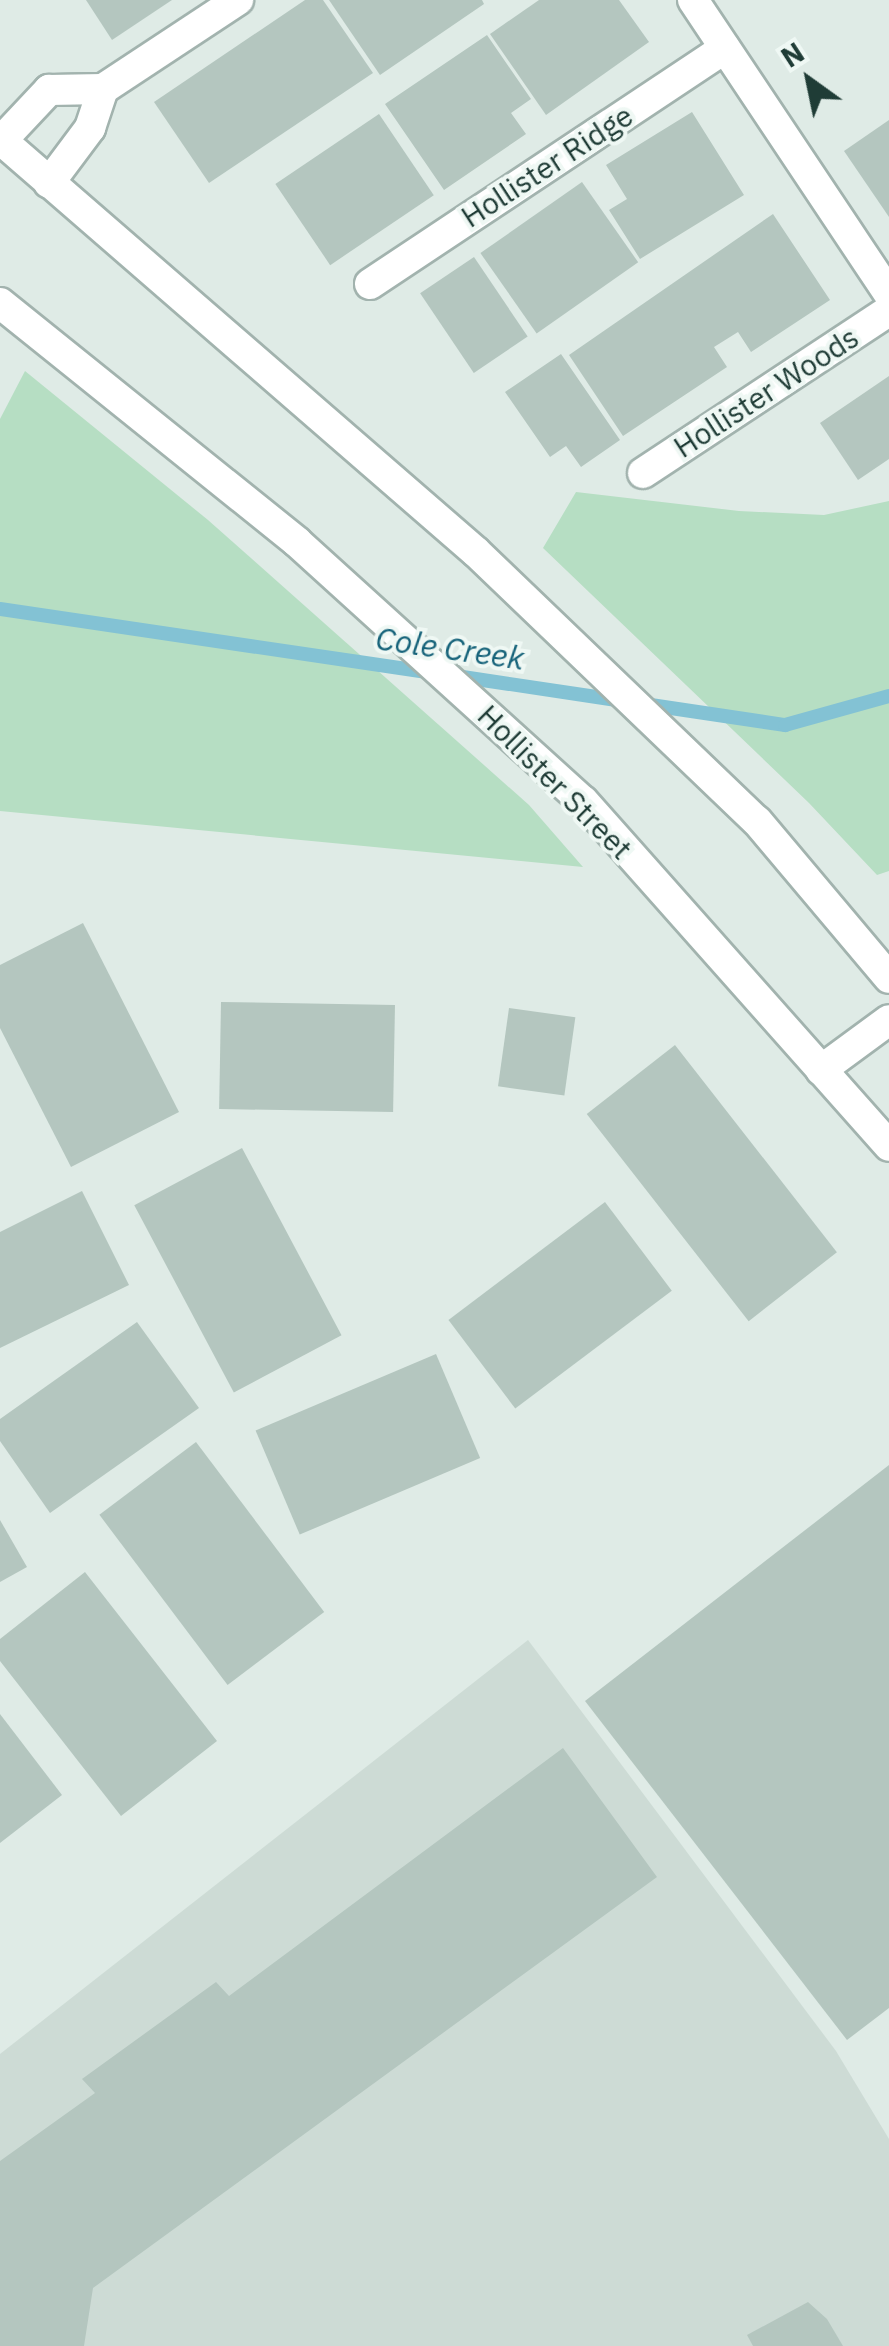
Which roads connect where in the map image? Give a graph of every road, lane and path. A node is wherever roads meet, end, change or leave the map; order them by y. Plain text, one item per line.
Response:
1 (238, 0) edge
2 (693, 0) edge
3 (725, 48) junction
4 (103, 88) junction
5 (1, 139) edge
6 (49, 183) junction
7 (370, 284) dead end
8 (889, 294) edge
9 (0, 303) edge
10 (889, 310) edge
11 (643, 473) dead end
12 (889, 978) edge
13 (889, 1020) edge
14 (822, 1070) junction
15 (889, 1146) edge

1 - 4 main road
2 - 3 main road
3 - 7 main road, Hollister Ridge
3 - 8 main road
4 - 5 main road
4 - 6 main road
5 - 6 main road
6 - 12 main road
9 - 14 main road, Hollister Street
10 - 11 main road, Hollister Woods
13 - 14 main road
14 - 15 main road, Hollister Street

